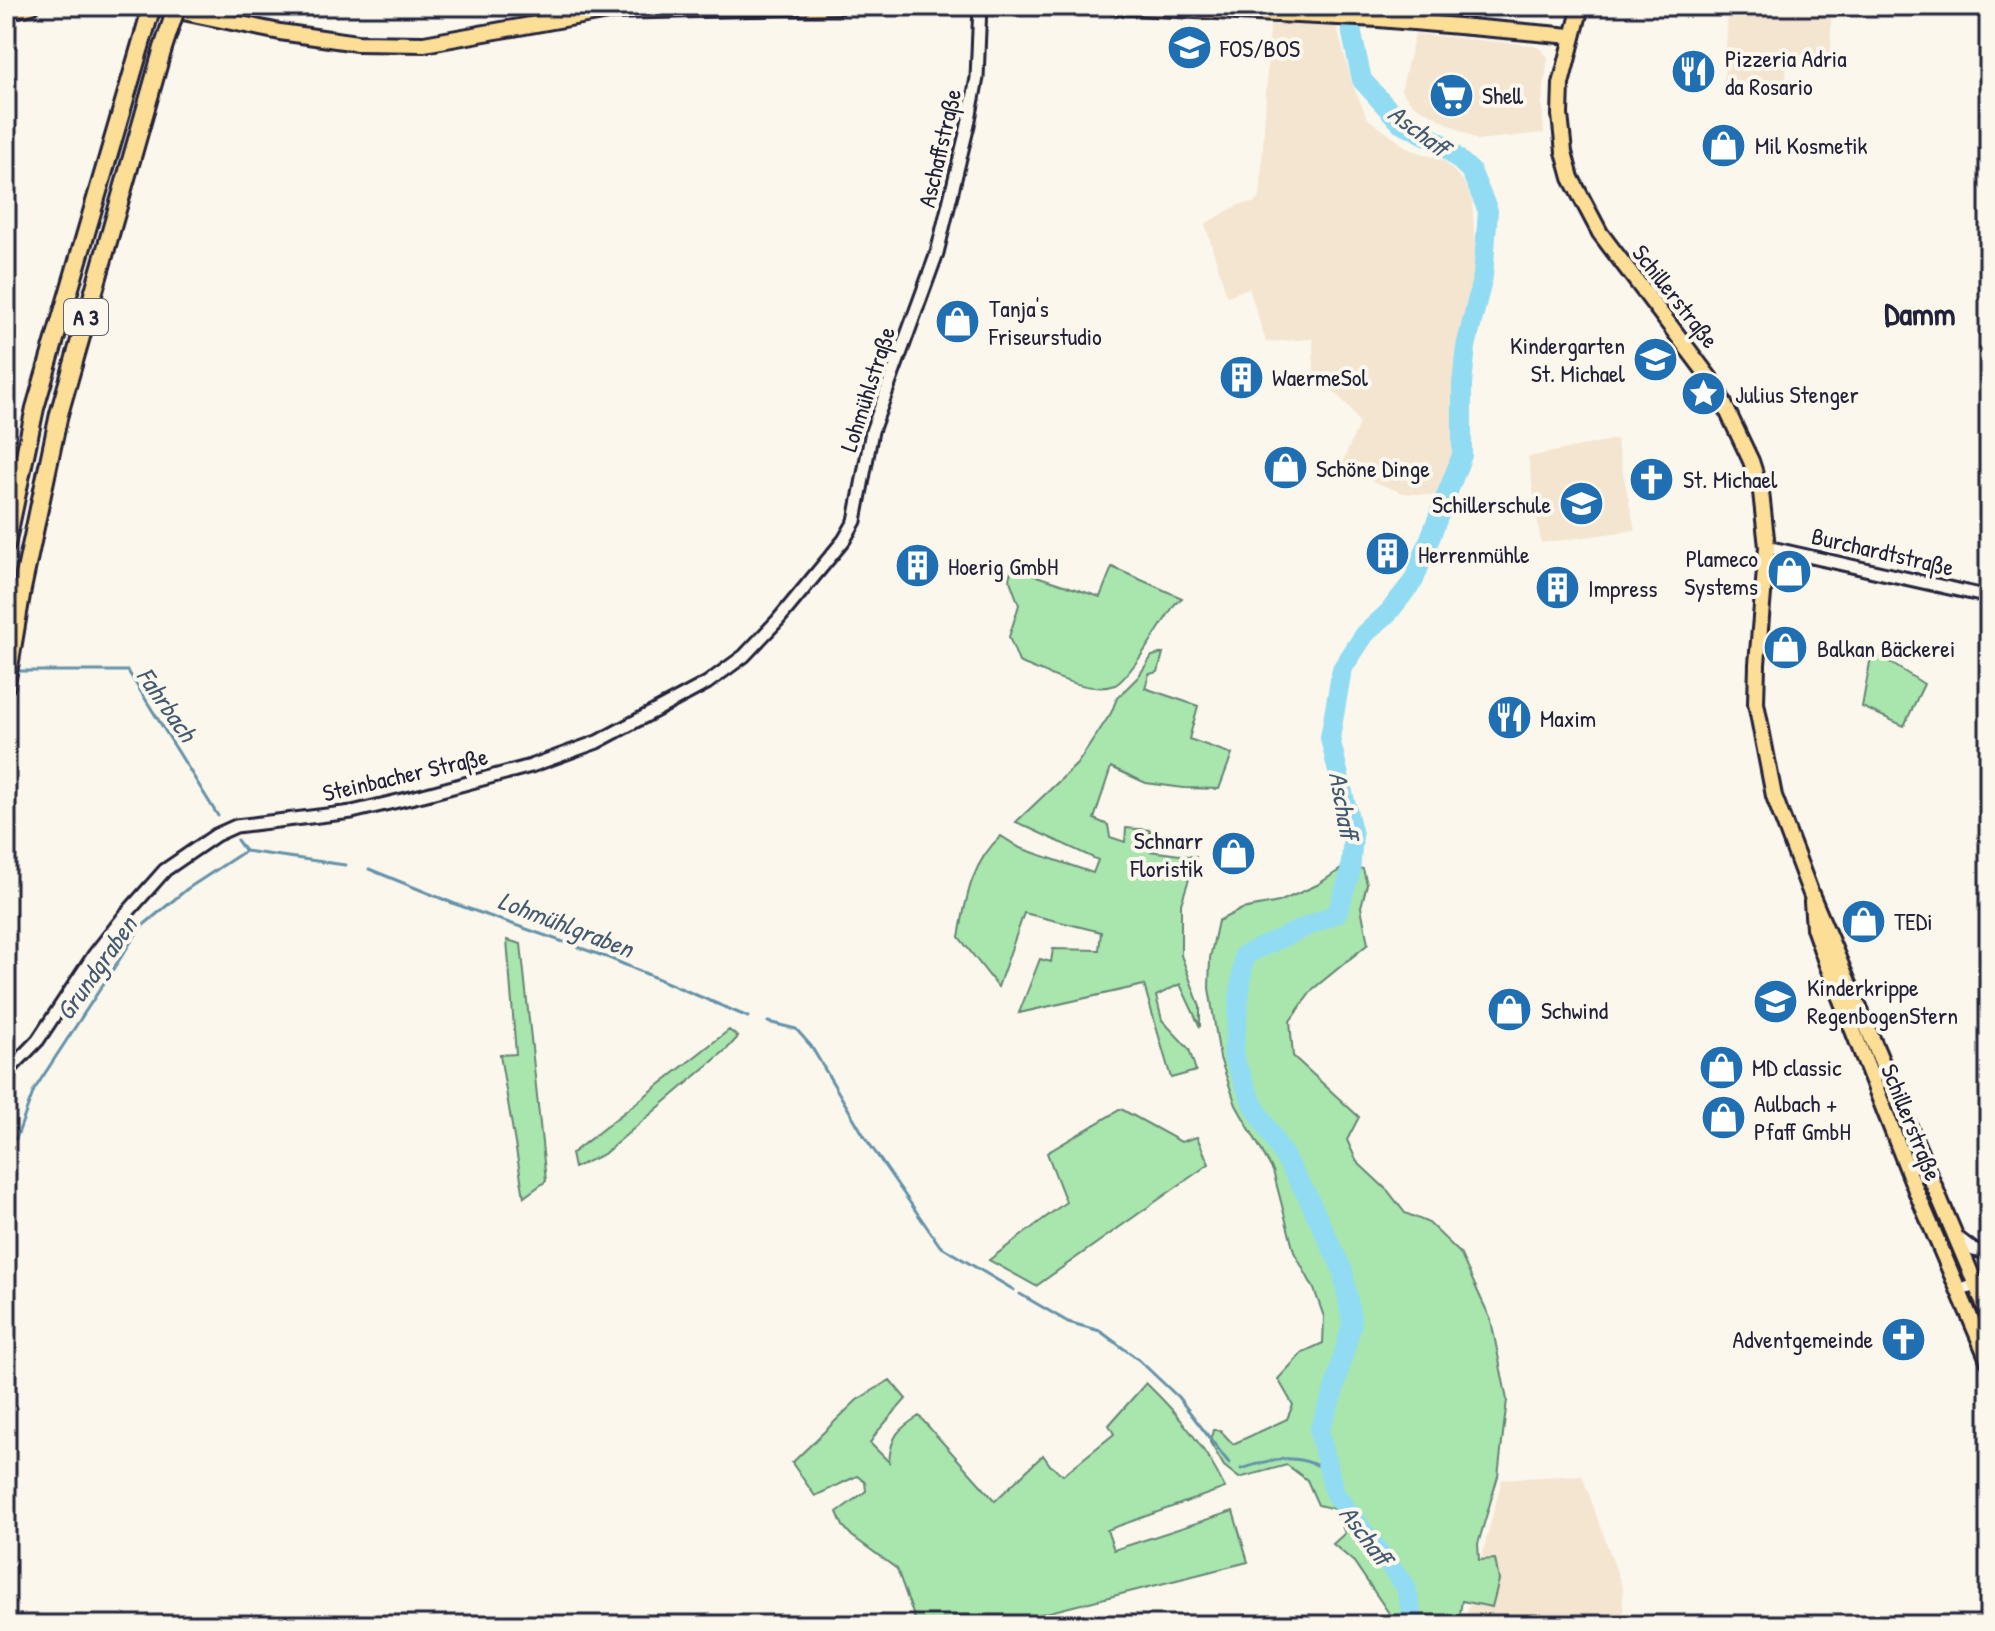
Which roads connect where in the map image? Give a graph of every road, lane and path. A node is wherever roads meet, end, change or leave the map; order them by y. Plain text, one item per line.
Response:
1 (32, 6) edge
2 (153, 6) edge
3 (177, 6) edge
4 (839, 6) edge
5 (980, 6) edge
6 (1114, 6) edge
7 (1581, 6) edge
8 (6, 12) edge
9 (1571, 36) junction
10 (922, 297) joint
11 (844, 540) joint
12 (6, 545) edge
13 (1767, 547) junction
14 (1989, 597) edge
15 (6, 685) edge
16 (1811, 894) junction
17 (6, 1073) edge
18 (1953, 1232) junction
19 (1989, 1253) edge
20 (1982, 1282) edge
21 (1958, 1291) junction
22 (1989, 1316) edge
23 (1989, 1362) edge

1 - 8 main road
2 - 4 main road
2 - 12 highway, A 3
3 - 15 highway, A 3, bridge
5 - 10 street, Aschaffstraße
6 - 9 main road
7 - 9 main road, Schillerstraße
9 - 13 main road, Schillerstraße
10 - 11 street, Lohmühlstraße
11 - 17 street, Steinbacher Straße
13 - 14 street, Burchardtstraße
13 - 16 main road, Schillerstraße
16 - 18 main road, Schillerstraße
16 - 21 main road, Schillerstraße
18 - 19 street
18 - 20 main road, Schillerstraße
20 - 21 street
20 - 22 main road, Schillerstraße
21 - 23 main road, Schillerstraße

